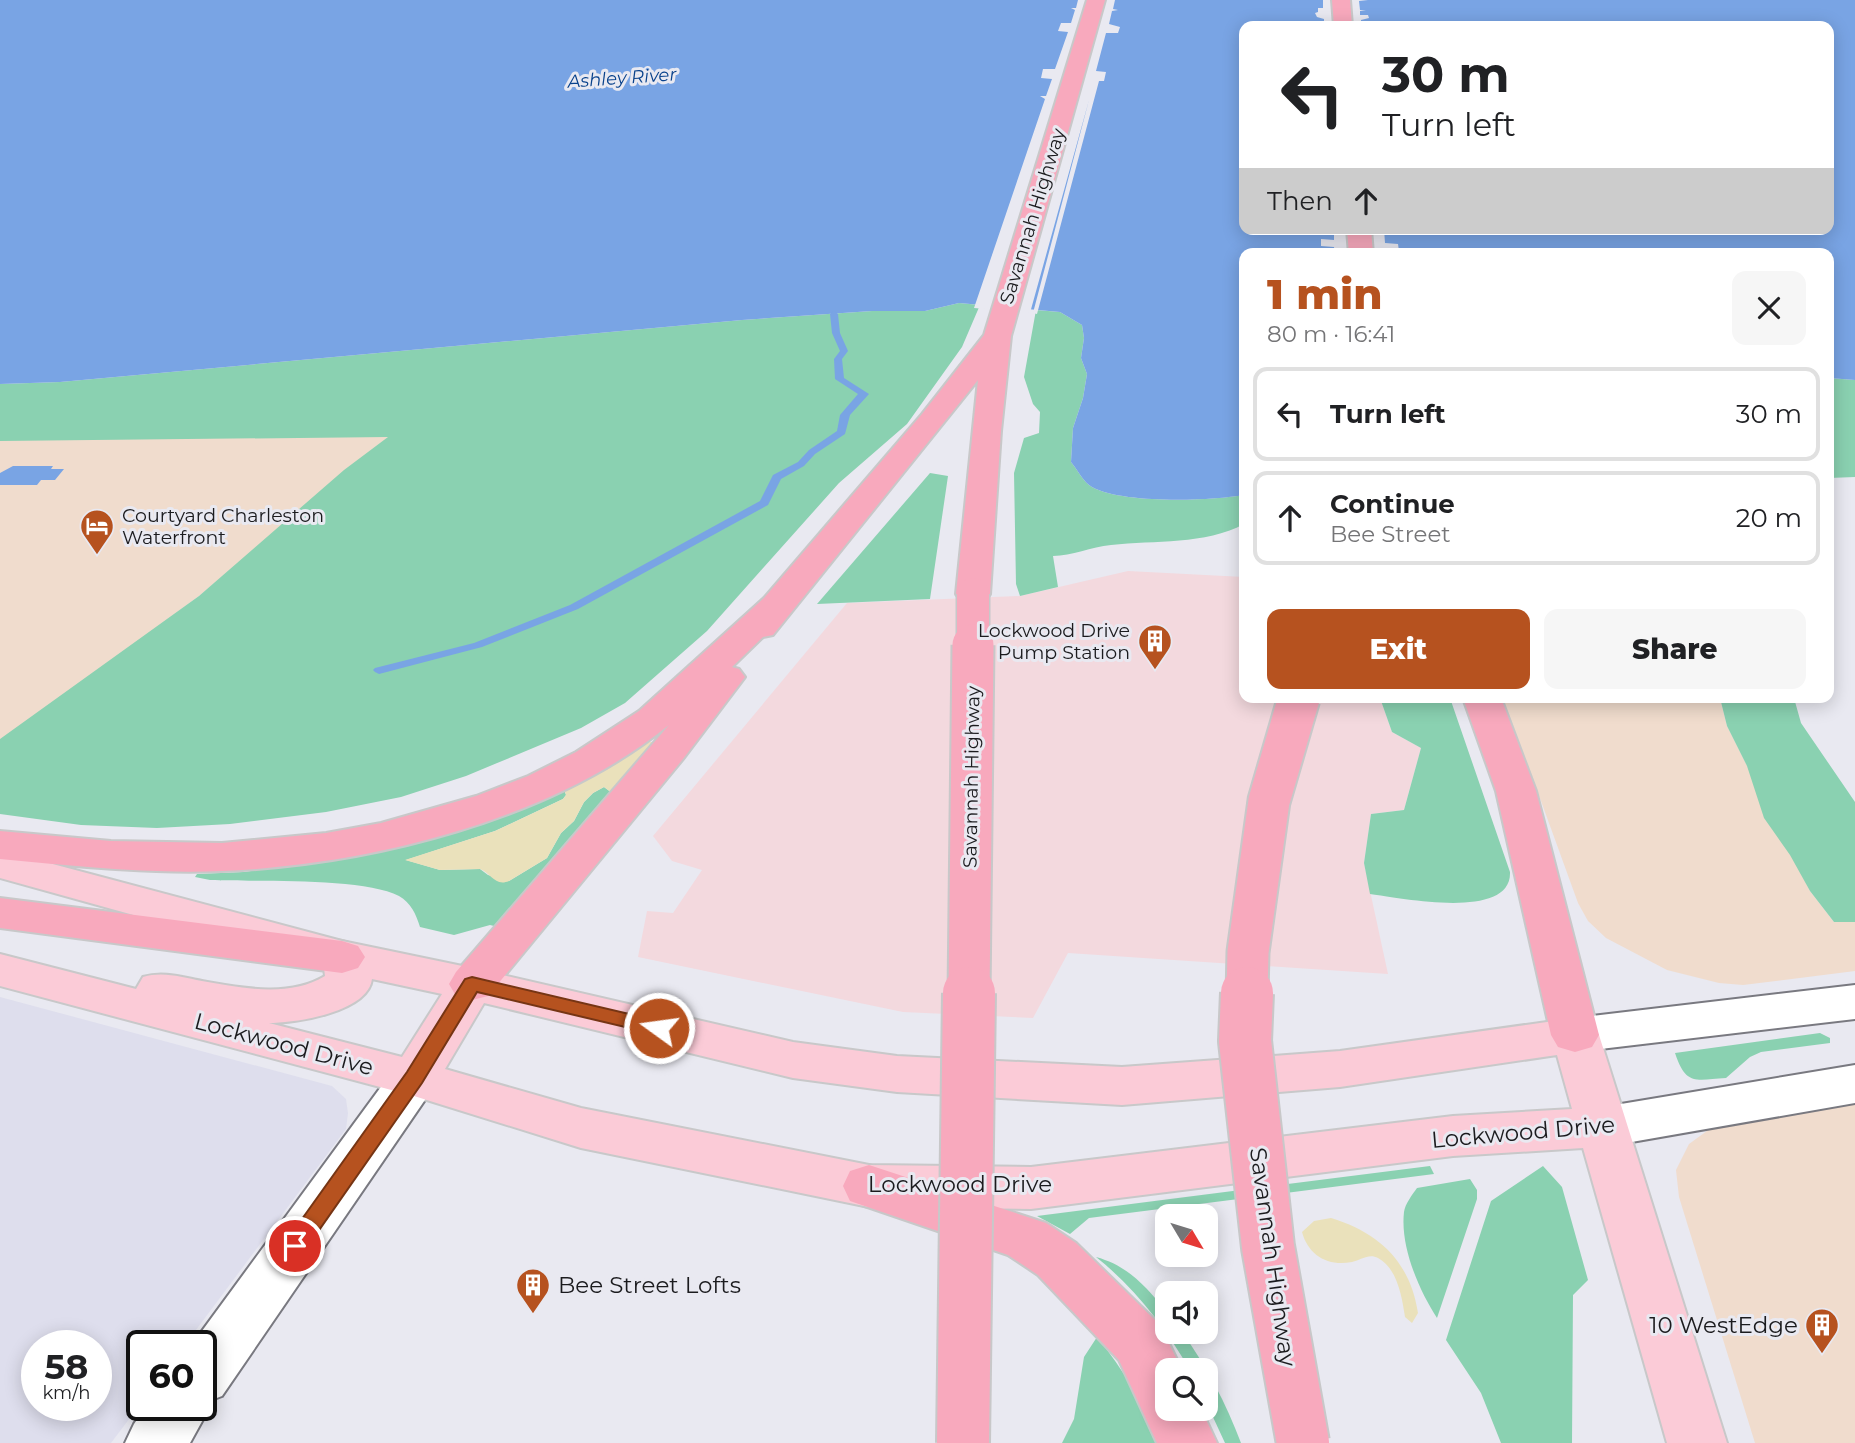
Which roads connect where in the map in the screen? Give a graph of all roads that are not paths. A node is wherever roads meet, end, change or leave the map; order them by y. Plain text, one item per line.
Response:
1 (1096, 0) edge
2 (1341, 0) edge
3 (1343, 21) edge
4 (998, 331) junction
5 (775, 606) junction
6 (1298, 703) edge
7 (1484, 703) edge
8 (0, 845) edge
9 (0, 864) edge
10 (0, 913) edge
11 (342, 957) junction
12 (0, 963) edge
13 (0, 970) edge
14 (472, 984) junction
15 (1854, 1004) edge
16 (1575, 1035) junction
17 (414, 1078) junction
18 (1855, 1084) edge
19 (1603, 1127) junction
20 (869, 1186) junction
21 (217, 1355) edge
22 (1155, 1375) edge
23 (171, 1421) edge
24 (1177, 1421) edge
25 (155, 1443) edge
26 (962, 1443) edge
27 (1187, 1443) edge
28 (1303, 1443) edge
29 (1697, 1443) edge

1 - 4 highway, Savannah Highway
2 - 3 highway
4 - 5 highway
4 - 26 highway, Savannah Highway, bridge
5 - 8 highway
5 - 14 highway
6 - 28 highway, Savannah Highway, bridge
7 - 16 highway
9 - 11 main road
10 - 11 highway
11 - 12 main road
11 - 14 main road
13 - 17 main road, Lockwood Drive
14 - 16 main road
14 - 17 main road
15 - 16 main road
16 - 19 main road
17 - 20 main road, Lockwood Drive
17 - 21 main road
18 - 19 main road, Lockwood Drive
19 - 20 main road, Lockwood Drive
19 - 29 main road
20 - 22 highway
23 - 25 main road
24 - 27 highway

